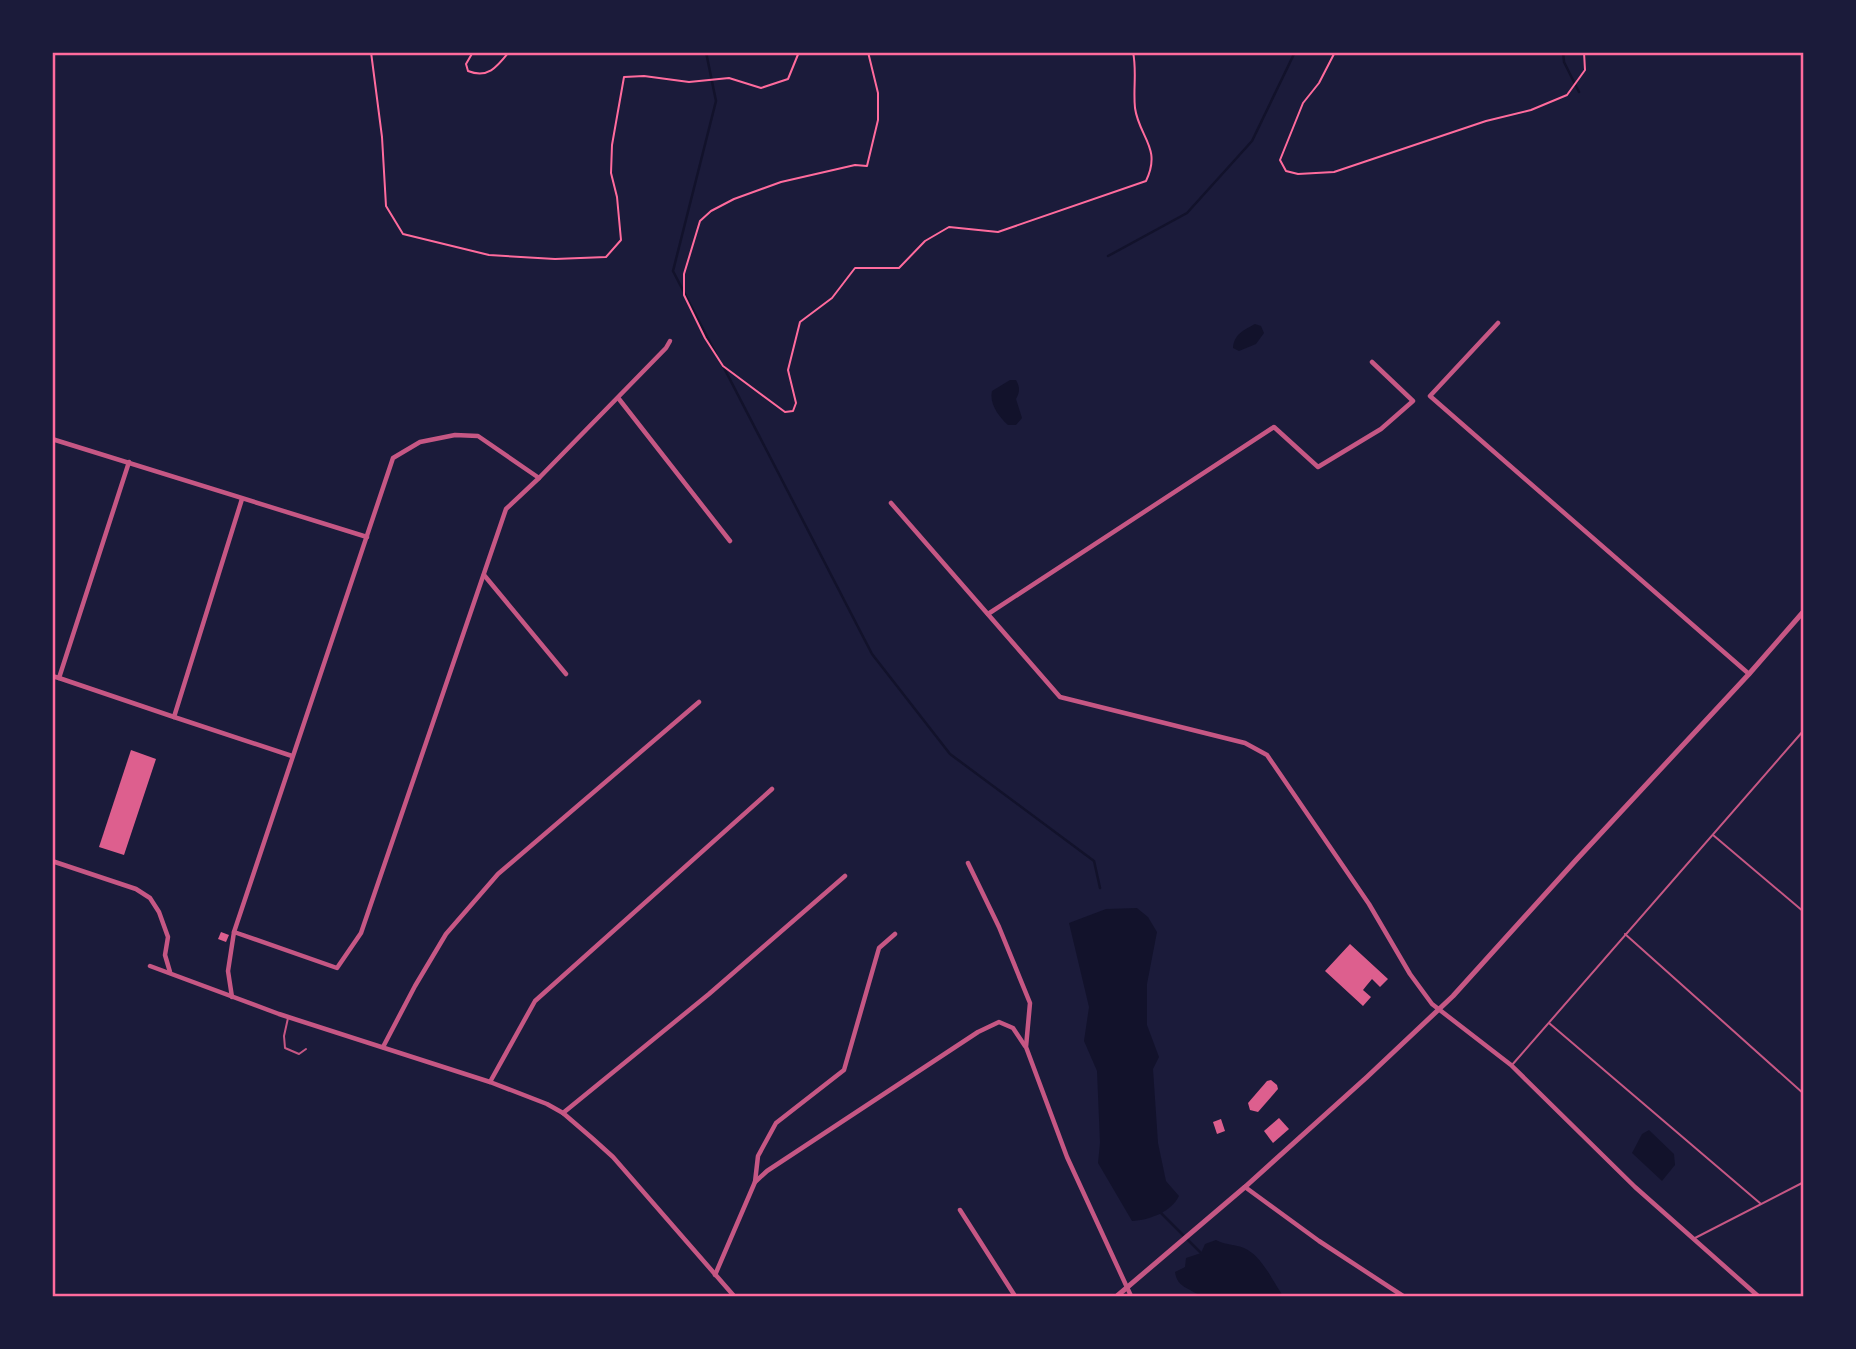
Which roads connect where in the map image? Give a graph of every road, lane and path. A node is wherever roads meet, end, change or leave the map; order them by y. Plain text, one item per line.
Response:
1 (371, 52) edge
2 (473, 52) edge
3 (509, 52) edge
4 (799, 52) edge
5 (868, 52) edge
6 (1133, 52) edge
7 (1335, 52) edge
8 (1584, 52) edge
9 (1498, 323) dead end
10 (670, 341) dead end
11 (1372, 362) dead end
12 (619, 399) junction
13 (52, 439) edge
14 (129, 462) junction
15 (539, 478) junction
16 (242, 499) junction
17 (891, 503) dead end
18 (367, 537) junction
19 (730, 541) dead end
20 (483, 575) junction
21 (1804, 611) edge
22 (988, 614) junction
23 (566, 674) dead end
24 (1749, 674) junction
25 (52, 676) edge
26 (59, 678) junction
27 (699, 702) dead end
28 (174, 717) junction
29 (1804, 730) edge
30 (292, 756) junction
31 (772, 789) dead end
32 (1713, 834) junction
33 (52, 861) edge
34 (968, 863) dead end
35 (845, 876) dead end
36 (1804, 912) edge
37 (234, 932) junction
38 (895, 934) dead end
39 (1625, 934) junction
40 (150, 966) dead end
41 (170, 973) junction
42 (232, 998) junction
43 (1439, 1011) junction
44 (288, 1017) junction
45 (1548, 1023) junction
46 (383, 1047) junction
47 (1026, 1047) junction
48 (306, 1048) dead end
49 (1511, 1065) junction
50 (491, 1082) junction
51 (1804, 1094) edge
52 (563, 1113) junction
53 (755, 1182) junction
54 (1804, 1182) edge
55 (1245, 1188) junction
56 (1760, 1204) junction
57 (960, 1210) dead end
58 (1693, 1239) junction
59 (715, 1275) junction
60 (1126, 1289) junction
61 (734, 1297) edge
62 (1015, 1297) edge
63 (1117, 1297) edge
64 (1131, 1297) edge
65 (1403, 1297) edge
66 (1758, 1297) edge

1 - 4 path
2 - 3 path
5 - 6 path
7 - 8 path
9 - 24 street
10 - 12 street
11 - 22 street
12 - 15 street
12 - 19 street
13 - 14 street
14 - 16 street
14 - 26 street
15 - 18 street
15 - 20 street
16 - 18 street
16 - 28 street
17 - 22 street
18 - 30 street
20 - 23 street
20 - 37 street
21 - 24 street
22 - 43 street
24 - 43 street
25 - 26 street
26 - 28 street
27 - 46 street
28 - 30 street
29 - 32 lane
30 - 37 street
31 - 50 street
32 - 36 lane
32 - 39 lane
33 - 41 street
34 - 47 street
35 - 52 street
37 - 42 street
38 - 53 street
39 - 45 lane
39 - 51 lane
40 - 41 street
41 - 42 street
42 - 44 street
43 - 49 street
43 - 55 street
44 - 46 street
44 - 48 lane
45 - 49 lane
45 - 56 lane
46 - 50 street
47 - 53 street
47 - 60 street
49 - 58 street
50 - 52 street
52 - 59 street
53 - 59 street
54 - 56 lane
55 - 60 street
55 - 65 street
56 - 58 lane
57 - 62 street
58 - 66 street
59 - 61 street
60 - 63 street
60 - 64 street

